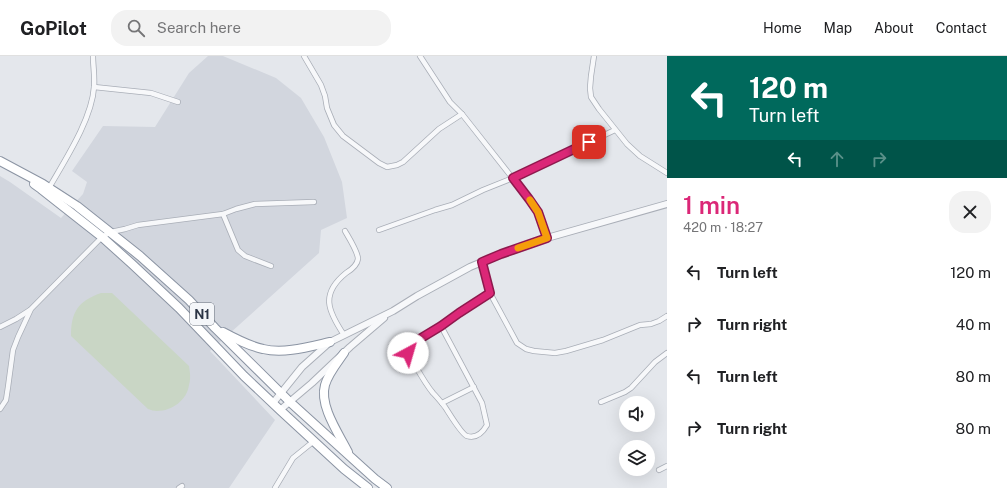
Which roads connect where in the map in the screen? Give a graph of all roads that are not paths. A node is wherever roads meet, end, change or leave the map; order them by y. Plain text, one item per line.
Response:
1 (92, 56) edge
2 (304, 56) edge
3 (420, 56) edge
4 (594, 56) edge
5 (94, 87) junction
6 (178, 102) dead end
7 (462, 114) junction
8 (614, 130) junction
9 (0, 161) edge
10 (0, 165) edge
11 (667, 172) edge
12 (513, 178) junction
13 (49, 188) junction
14 (314, 202) dead end
15 (667, 204) edge
16 (223, 214) junction
17 (379, 230) dead end
18 (345, 231) dead end
19 (111, 232) junction
20 (102, 237) junction
21 (547, 238) junction
22 (482, 262) junction
23 (271, 266) dead end
24 (490, 293) junction
25 (31, 309) junction
26 (393, 311) junction
27 (667, 316) edge
28 (441, 326) junction
29 (0, 327) edge
30 (215, 328) junction
31 (344, 335) junction
32 (330, 342) junction
33 (344, 353) junction
34 (667, 353) edge
35 (474, 387) junction
36 (281, 393) junction
37 (290, 402) junction
38 (601, 402) dead end
39 (273, 403) junction
40 (442, 403) junction
41 (0, 409) edge
42 (280, 410) junction
43 (314, 441) junction
44 (350, 456) junction
45 (667, 466) edge
46 (659, 470) dead end
47 (275, 488) edge
48 (368, 488) edge
49 (387, 488) edge

1 - 5 street
2 - 7 street
3 - 7 street
4 - 8 street
5 - 6 street
5 - 13 street
7 - 12 street
8 - 11 street
8 - 12 street
9 - 13 highway, N1
10 - 20 highway, N1
12 - 17 street
12 - 21 street
13 - 19 highway, N1
14 - 16 street
15 - 21 street
16 - 19 street
16 - 23 street
18 - 31 street
19 - 20 street
19 - 30 highway, N1
20 - 25 street
20 - 39 highway, N1
21 - 22 street
22 - 24 street
22 - 26 street
24 - 27 street
24 - 28 street
25 - 29 street
25 - 41 street
26 - 31 street
26 - 33 street
28 - 35 street
28 - 40 street
30 - 32 highway
30 - 36 highway, N1
31 - 32 street
32 - 36 street
33 - 37 street
33 - 44 highway
34 - 38 street
35 - 40 street
35 - 40 street
36 - 37 highway, N1
36 - 39 street
37 - 42 street
37 - 44 highway, N1
39 - 42 highway, N1
42 - 43 highway, N1
43 - 47 street
43 - 48 highway, N1
44 - 49 highway, N1
45 - 46 street

